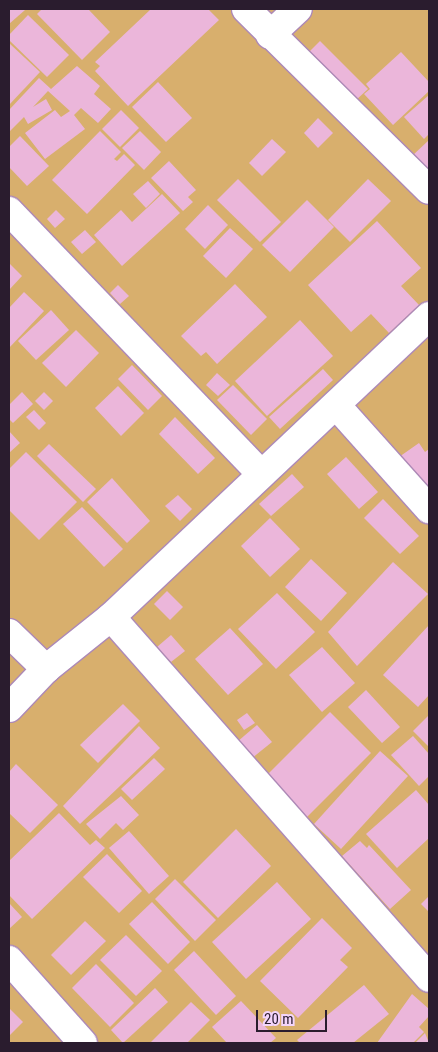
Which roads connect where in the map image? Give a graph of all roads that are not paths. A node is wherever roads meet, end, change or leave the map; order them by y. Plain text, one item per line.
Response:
1 (246, 9) edge
2 (298, 9) edge
3 (270, 35) junction
4 (429, 190) edge
5 (9, 211) edge
6 (429, 316) edge
7 (336, 405) junction
8 (261, 474) junction
9 (429, 509) edge
10 (111, 617) junction
11 (9, 634) edge
12 (46, 669) junction
13 (9, 708) edge
14 (9, 960) edge
15 (429, 978) edge
16 (83, 1043) edge

1 - 3 street
2 - 3 street
3 - 4 street
5 - 8 street
6 - 7 street
7 - 8 street
7 - 9 street
8 - 10 street
10 - 12 street
10 - 15 street
11 - 12 street
12 - 13 street
14 - 16 street

